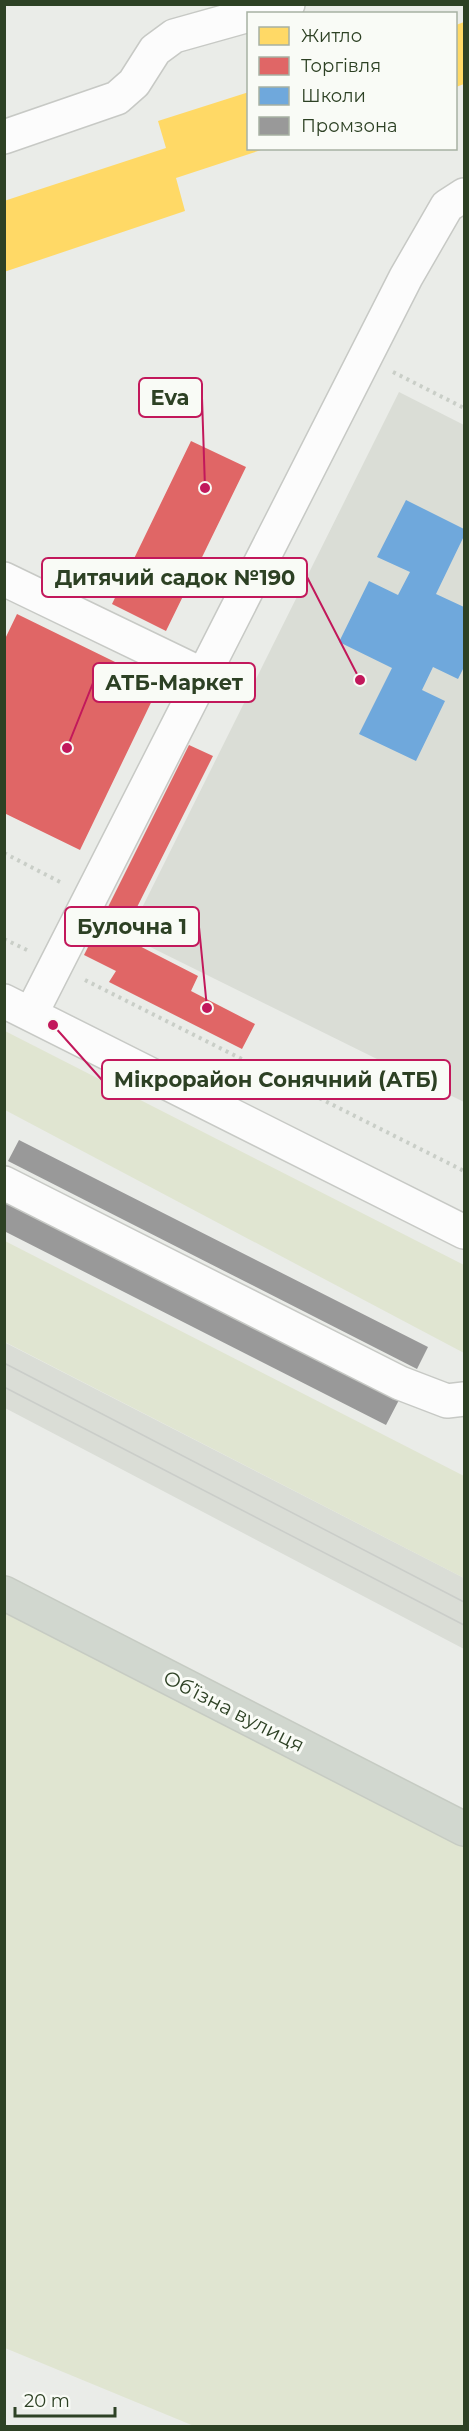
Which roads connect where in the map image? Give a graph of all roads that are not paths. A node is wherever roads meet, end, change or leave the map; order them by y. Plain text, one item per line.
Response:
1 (288, 4) edge
2 (262, 12) edge
3 (247, 16) edge
4 (4, 137) edge
5 (465, 195) edge
6 (4, 579) edge
7 (203, 675) junction
8 (18, 1007) edge
9 (4, 1183) edge
10 (465, 1232) edge
11 (465, 1399) edge
12 (4, 1593) edge
13 (465, 1829) edge

1 - 2 street
3 - 4 street
5 - 7 street
6 - 7 street
7 - 8 street
8 - 10 street
9 - 11 street
12 - 13 main road, Обʼїзна вулиця

